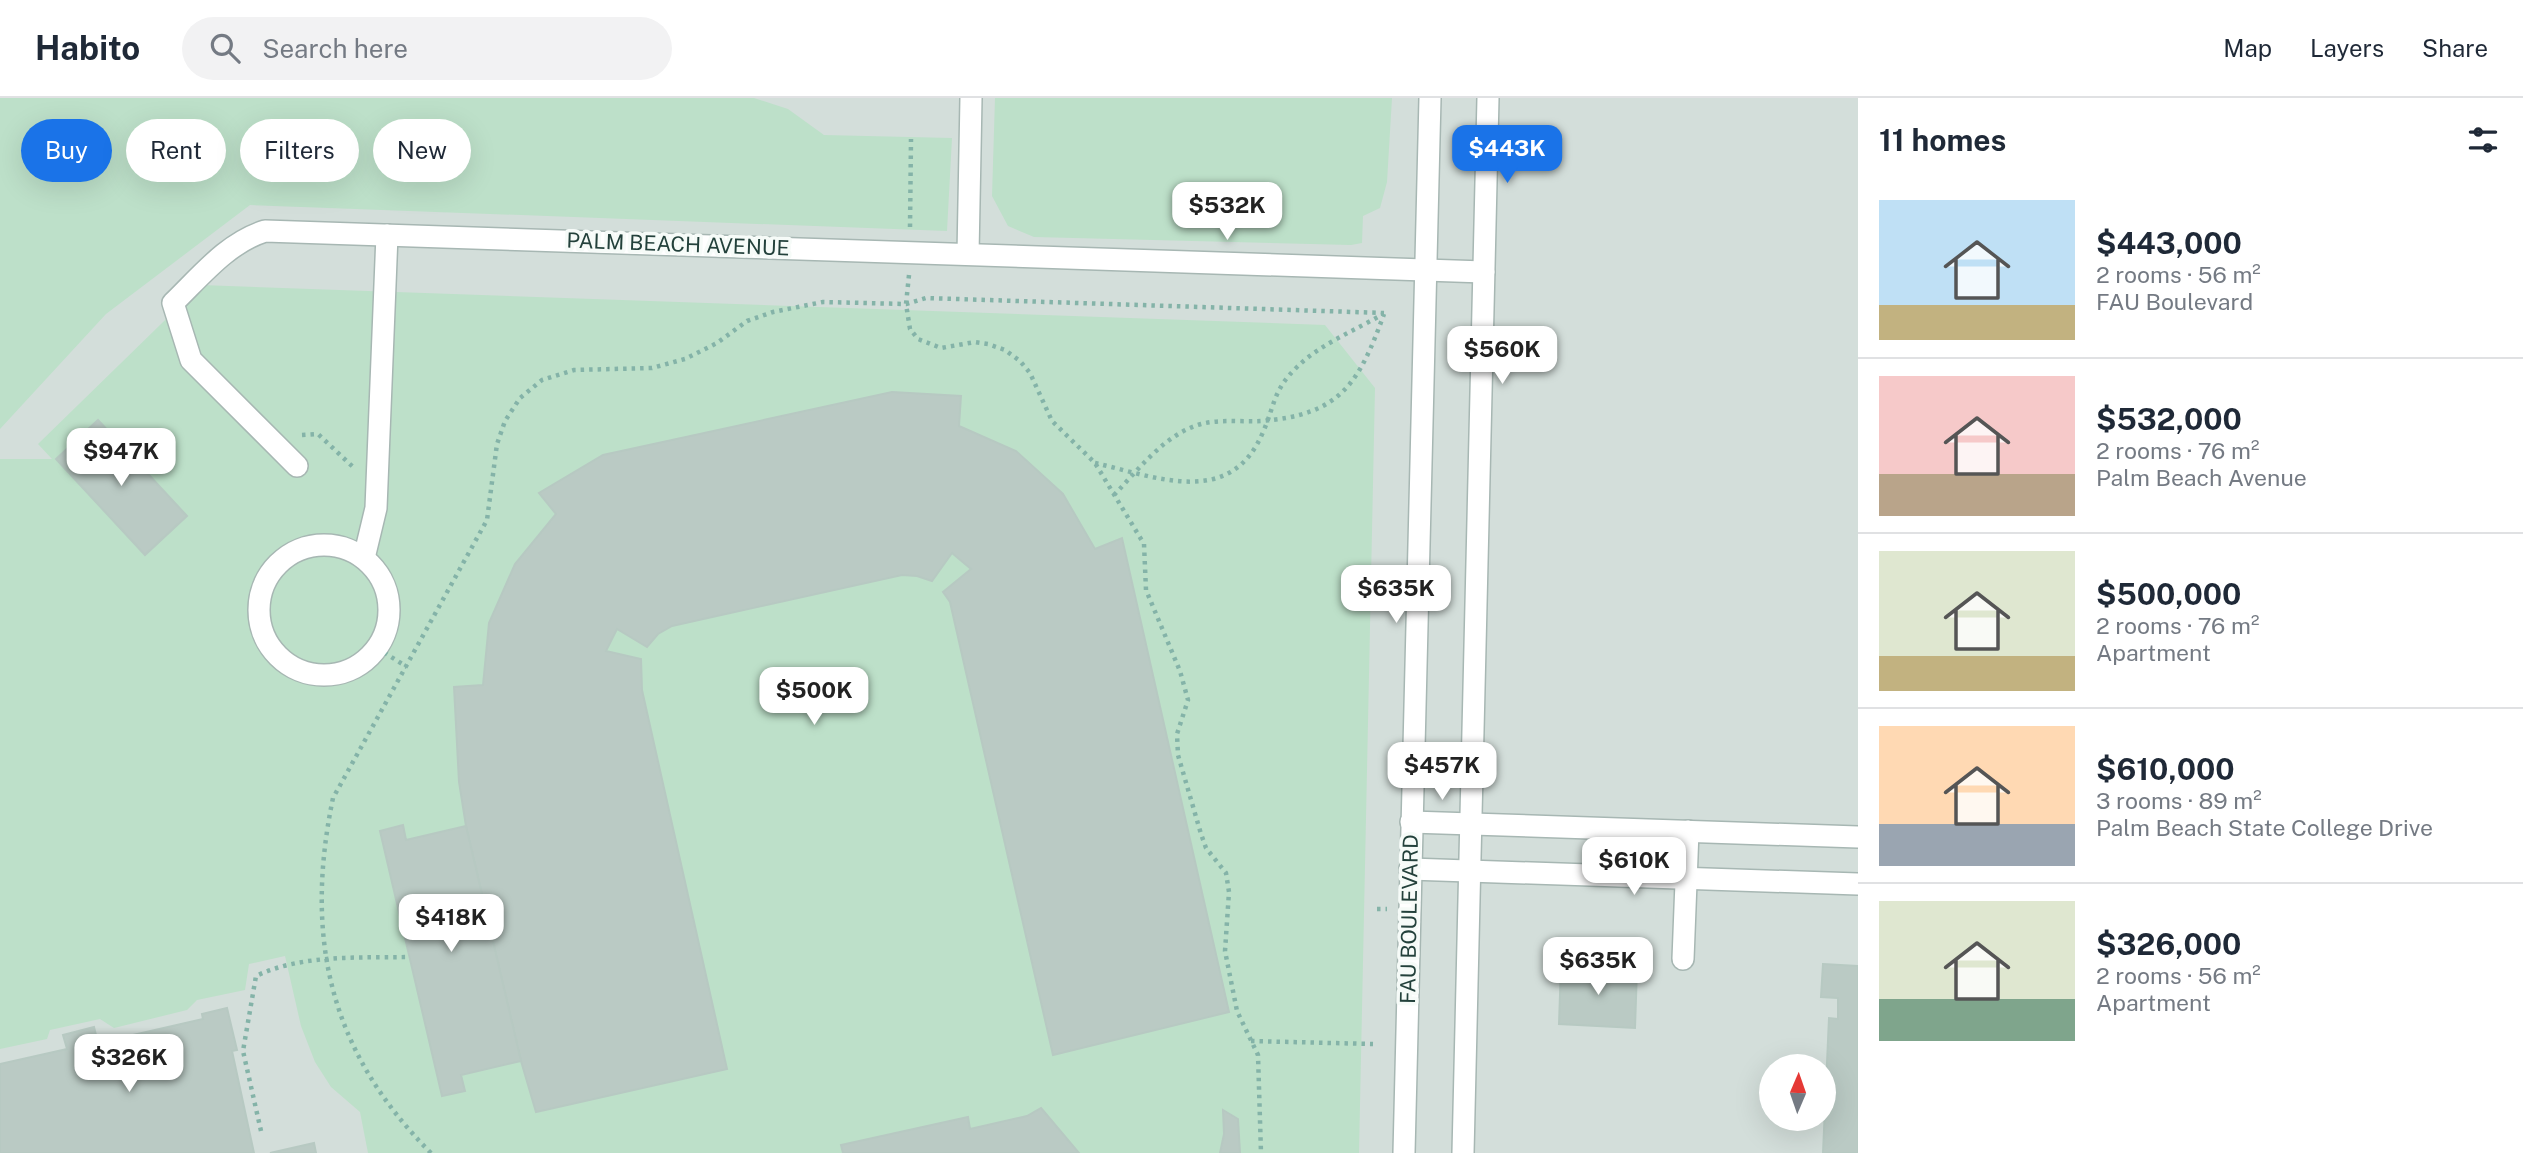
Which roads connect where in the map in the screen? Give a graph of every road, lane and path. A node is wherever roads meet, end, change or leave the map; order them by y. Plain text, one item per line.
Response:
1 (971, 98) edge
2 (1430, 98) edge
3 (1488, 98) edge
4 (911, 139) dead end
5 (387, 235) junction
6 (910, 250) junction
7 (968, 254) junction
8 (1425, 270) junction
9 (1485, 272) junction
10 (906, 304) junction
11 (1384, 313) junction
12 (1267, 420) junction
13 (266, 435) junction
14 (1095, 463) junction
15 (297, 466) dead end
16 (1136, 473) junction
17 (377, 490) junction
18 (1114, 495) junction
19 (364, 558) junction
20 (377, 648) junction
21 (407, 667) junction
22 (1411, 822) junction
23 (1471, 823) junction
24 (1688, 831) junction
25 (1858, 837) edge
26 (1410, 869) junction
27 (1470, 871) junction
28 (1686, 878) junction
29 (1858, 884) edge
30 (1377, 909) dead end
31 (1409, 909) junction
32 (410, 957) dead end
33 (326, 959) junction
34 (1683, 959) dead end
35 (1251, 1041) junction
36 (1373, 1044) dead end
37 (261, 1131) dead end
38 (431, 1153) edge
39 (1261, 1153) edge
40 (1404, 1153) edge
41 (1463, 1153) edge

1 - 7 street
2 - 8 street, FAU BOULEVARD
3 - 9 street
4 - 6 path
5 - 6 street, PALM BEACH AVENUE
5 - 13 street, PALM BEACH AVENUE
5 - 17 street
6 - 7 street, PALM BEACH AVENUE
6 - 10 path
7 - 8 street, PALM BEACH AVENUE
8 - 9 street, PALM BEACH AVENUE
8 - 22 street, FAU BOULEVARD
9 - 23 street
10 - 11 path
10 - 14 path
10 - 21 path
11 - 12 path
11 - 12 path
12 - 16 path
12 - 16 path
13 - 15 street
13 - 17 path
14 - 16 path
14 - 18 path
16 - 18 path
17 - 19 street
18 - 35 path
19 - 20 street
19 - 20 street
20 - 21 path
21 - 33 path
22 - 23 street
22 - 26 street, FAU BOULEVARD
23 - 24 street
23 - 27 street
24 - 25 street
24 - 28 street
26 - 27 street
26 - 31 street, FAU BOULEVARD
27 - 28 street
27 - 41 street
28 - 29 street
28 - 34 street
30 - 31 path
31 - 40 street, FAU BOULEVARD
32 - 33 path
33 - 37 path
33 - 38 path
35 - 36 path
35 - 39 path

